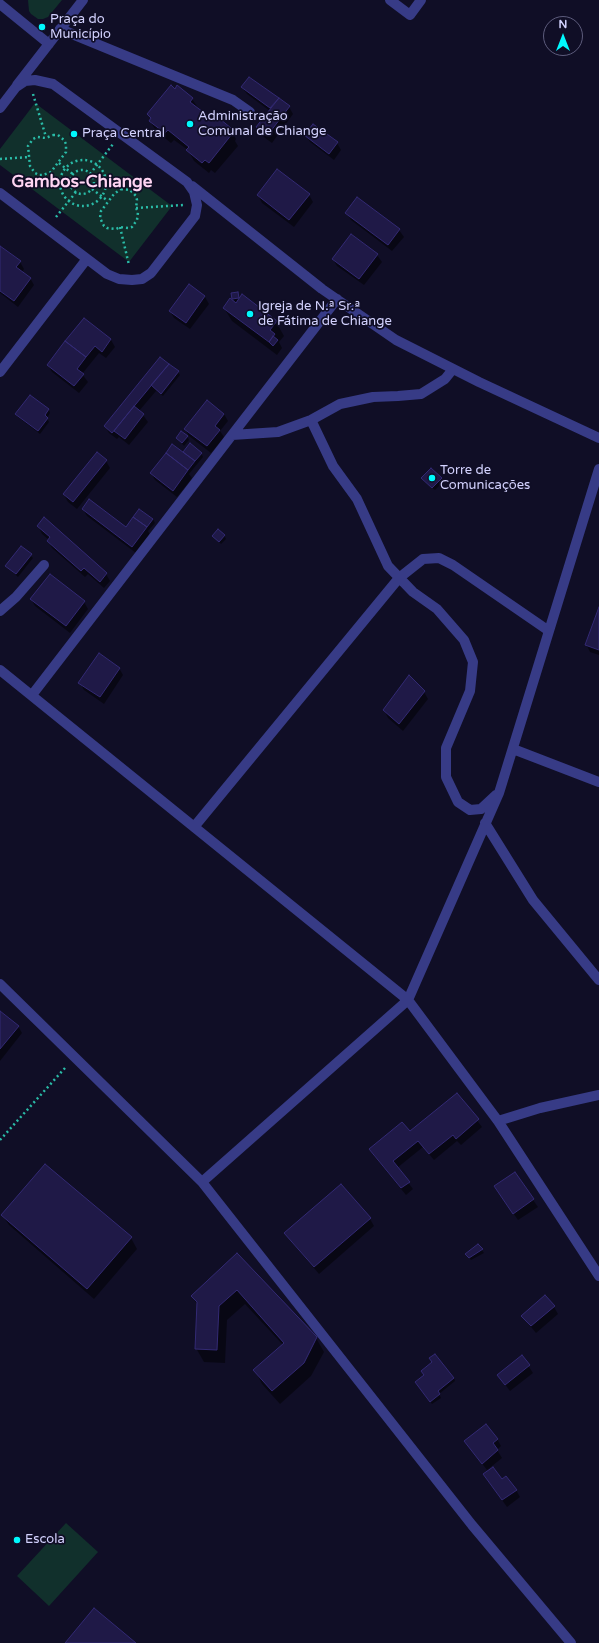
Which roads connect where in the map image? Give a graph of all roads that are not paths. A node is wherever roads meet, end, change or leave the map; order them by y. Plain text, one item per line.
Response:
1 (83, 0) edge
2 (390, 0) edge
3 (421, 0) edge
4 (0, 4) edge
5 (60, 29) junction
6 (49, 44) junction
7 (16, 87) junction
8 (0, 108) edge
9 (250, 112) dead end
10 (187, 182) junction
11 (0, 194) edge
12 (86, 260) junction
13 (337, 299) junction
14 (453, 369) junction
15 (0, 372) edge
16 (311, 420) junction
17 (232, 435) junction
18 (599, 438) edge
19 (599, 469) edge
20 (44, 565) dead end
21 (399, 578) junction
22 (0, 611) edge
23 (549, 631) junction
24 (0, 670) edge
25 (32, 696) junction
26 (513, 749) junction
27 (599, 782) edge
28 (499, 792) junction
29 (485, 823) junction
30 (194, 827) junction
31 (599, 980) edge
32 (0, 984) edge
33 (408, 1000) junction
34 (599, 1095) edge
35 (498, 1121) junction
36 (202, 1182) junction
37 (599, 1276) edge
38 (571, 1643) edge

1 - 5 street
2 - 3 street
4 - 6 street
5 - 6 street
5 - 9 street
6 - 7 street
7 - 8 street
7 - 10 street
10 - 12 street
10 - 13 street
11 - 12 street
12 - 15 street
13 - 14 street
13 - 17 street
14 - 16 street
14 - 18 street
16 - 17 street
16 - 21 street
17 - 25 street
19 - 23 street
20 - 22 street
21 - 23 street
21 - 28 street
21 - 30 street
23 - 26 street
24 - 25 street
25 - 30 street
26 - 27 street
26 - 28 street
28 - 29 street
29 - 31 street
29 - 33 street
30 - 33 street
32 - 36 street
33 - 35 street
33 - 36 street
34 - 35 street
35 - 37 street
36 - 38 street

